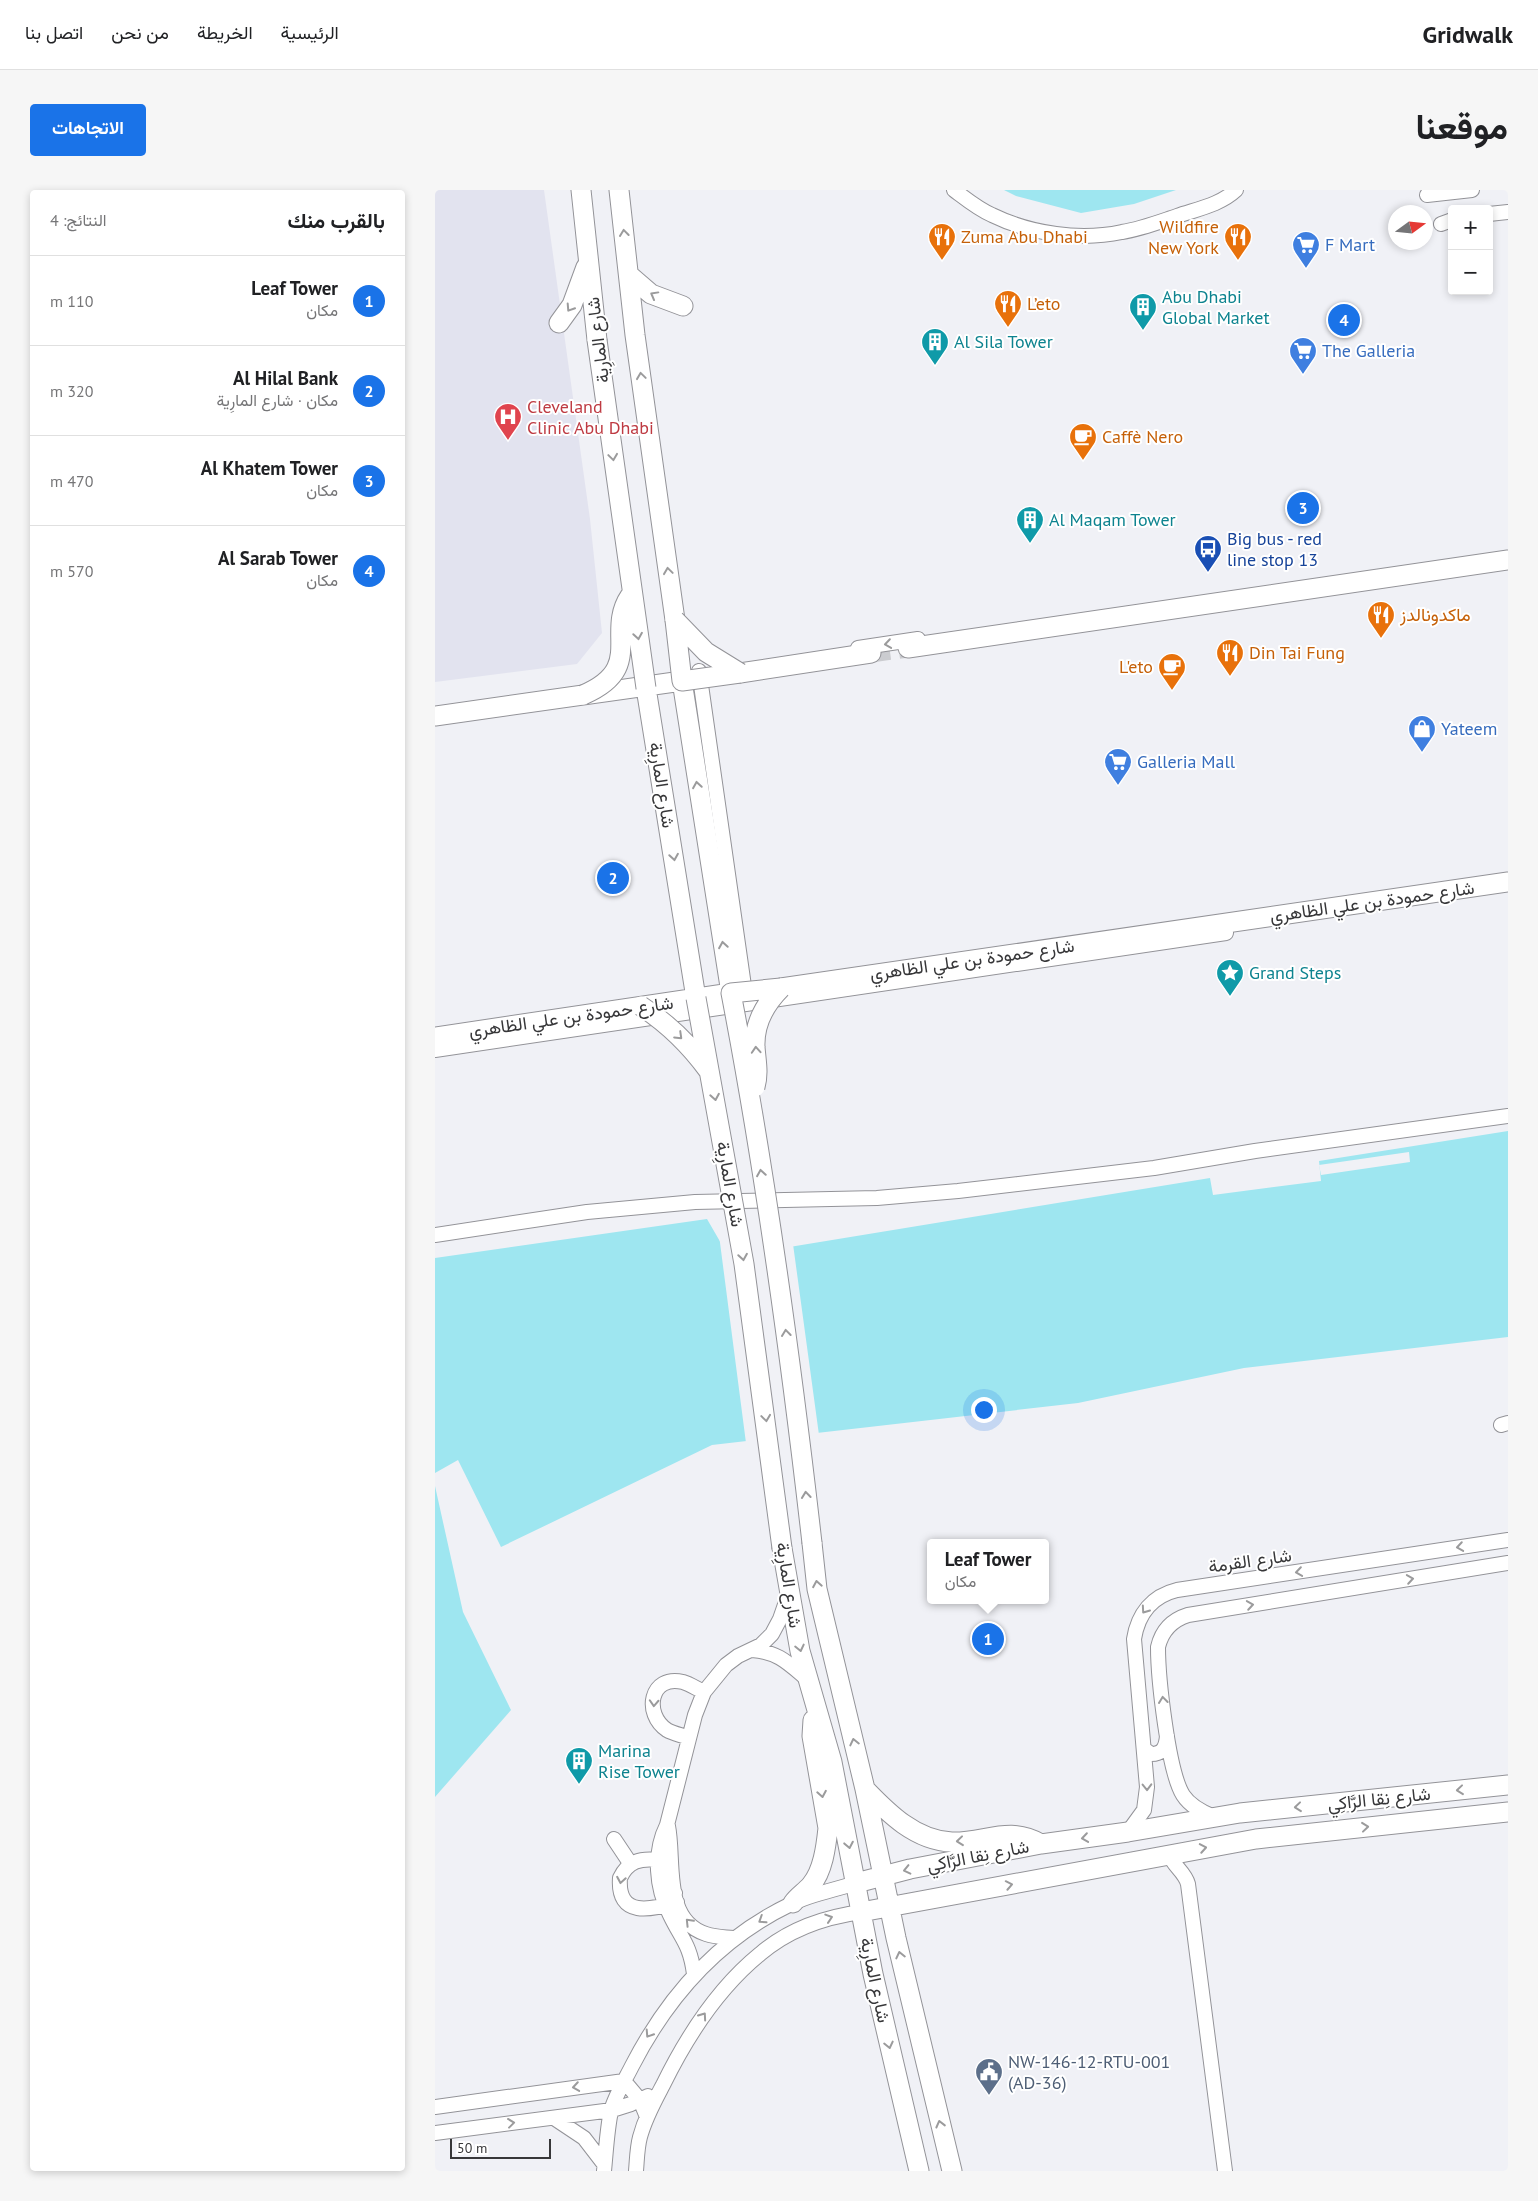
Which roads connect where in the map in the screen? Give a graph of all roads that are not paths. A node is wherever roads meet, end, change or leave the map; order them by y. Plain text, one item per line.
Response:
1 (581, 190) edge
2 (619, 190) edge
3 (954, 190) edge
4 (1236, 190) edge
5 (1472, 190) edge
6 (1427, 195) dead end
7 (1508, 212) edge
8 (1493, 214) edge
9 (589, 259) junction
10 (629, 275) junction
11 (683, 306) dead end
12 (559, 322) dead end
13 (1508, 559) edge
14 (632, 593) junction
15 (675, 620) junction
16 (907, 648) tunnel mouth
17 (871, 654) tunnel mouth
18 (699, 671) junction
19 (740, 673) junction
20 (682, 681) junction
21 (646, 688) junction
22 (583, 696) junction
23 (435, 708) edge
24 (435, 716) edge
25 (1508, 882) edge
26 (1508, 891) edge
27 (781, 988) junction
28 (696, 998) junction
29 (738, 998) junction
30 (641, 1006) junction
31 (435, 1037) edge
32 (435, 1050) edge
33 (711, 1075) junction
34 (750, 1097) junction
35 (1508, 1116) edge
36 (435, 1235) edge
37 (1508, 1540) edge
38 (1508, 1563) edge
39 (789, 1593) junction
40 (752, 1650) junction
41 (808, 1680) junction
42 (704, 1692) junction
43 (818, 1713) junction
44 (1167, 1732) junction
45 (689, 1738) junction
46 (1144, 1749) junction
47 (1508, 1785) edge
48 (865, 1789) junction
49 (1508, 1812) edge
50 (1214, 1817) junction
51 (667, 1826) junction
52 (1129, 1832) junction
53 (614, 1839) dead end
54 (1041, 1844) junction
55 (1169, 1854) junction
56 (658, 1860) junction
57 (630, 1863) junction
58 (883, 1876) junction
59 (856, 1883) junction
60 (672, 1900) junction
61 (793, 1903) junction
62 (889, 1907) junction
63 (861, 1912) junction
64 (733, 1938) junction
65 (694, 1974) junction
66 (624, 2081) junction
67 (662, 2087) junction
68 (640, 2100) junction
69 (435, 2107) edge
70 (612, 2110) junction
71 (647, 2117) junction
72 (554, 2118) junction
73 (435, 2133) edge
74 (604, 2167) edge
75 (636, 2171) edge
76 (919, 2171) edge
77 (952, 2171) edge
78 (1225, 2171) edge

1 - 9 street, شارع المارِية
10 -> 2 street, شارع المارِية
3 - 4 street
5 - 6 street
7 - 8 street
9 -> 12 street
9 -> 14 street, شارع المارِية, bridge
11 -> 10 street
15 -> 10 street, شارع المارِية
13 - 16 street
13 -> 18 street
14 -> 21 street, شارع المارِية, bridge
14 - 22 street, bridge
15 - 19 street, bridge
15 - 20 street, شارع المارِية, bridge
17 - 19 street
18 - 23 street
18 - 29 street
19 - 20 street, bridge
20 - 21 street
29 -> 20 street, شارع المارِية
21 - 22 street
21 -> 28 street, شارع المارِية
22 - 24 street
25 - 27 street, شارع حمودة بن علي الظاهري
26 - 29 street
27 - 29 street, شارع حمودة بن علي الظاهري, bridge
34 -> 27 street, bridge
28 - 29 street, شارع حمودة بن علي الظاهري
28 - 30 street, شارع حمودة بن علي الظاهري
28 - 33 street, شارع المارِية, bridge
29 - 32 street
29 - 34 street, شارع المارِية, bridge
30 - 31 street, شارع حمودة بن علي الظاهري
30 -> 33 street, bridge
33 -> 39 street, شارع المارِية, bridge
48 -> 34 street, شارع المارِية, bridge
35 - 36 street
37 -> 46 street, شارع القرمة
44 -> 38 street
39 - 40 street
39 -> 41 street, شارع المارِية
40 - 41 street
40 - 42 street
41 - 43 street, شارع المارِية
42 - 45 street
42 -> 45 street
43 -> 59 street, شارع المارِية
43 -> 61 street
44 - 46 street
44 - 50 street
45 - 51 street
46 -> 52 street, شارع القرمة
47 -> 50 street, شارع نِقا الرَّاكِي
54 -> 48 street
48 - 58 street, شارع المارِية
55 -> 49 street, شارع نِقا الرَّاكِي
50 - 52 street, شارع نِقا الرَّاكِي
51 - 56 street
51 - 60 street
52 -> 54 street, شارع نِقا الرَّاكِي
53 - 57 street
54 -> 58 street, شارع نِقا الرَّاكِي
62 -> 55 street, شارع نِقا الرَّاكِي
55 - 78 street
56 - 57 street
56 - 60 street
57 -> 60 street
58 - 59 street, شارع نِقا الرَّاكِي
58 - 62 street, شارع المارِية
59 - 61 street, شارع نِقا الرَّاكِي
59 - 63 street, شارع المارِية
64 -> 60 street
60 - 65 street
61 -> 64 street, شارع نِقا الرَّاكِي
62 - 63 street, شارع نِقا الرَّاكِي
77 -> 62 street, شارع المارِية
67 -> 63 street, شارع نِقا الرَّاكِي
63 -> 76 street, شارع المارِية
64 - 65 street, شارع نِقا الرَّاكِي
65 -> 66 street, شارع نِقا الرَّاكِي
66 - 68 street
66 -> 69 street
66 - 70 street, شارع نِقا الرَّاكِي
67 - 68 street
67 - 71 street, شارع نِقا الرَّاكِي
68 - 70 street
68 - 71 street
70 - 72 street
70 - 74 street, شارع نِقا الرَّاكِي
71 - 75 street, شارع نِقا الرَّاكِي
73 -> 72 street
72 - 74 street

